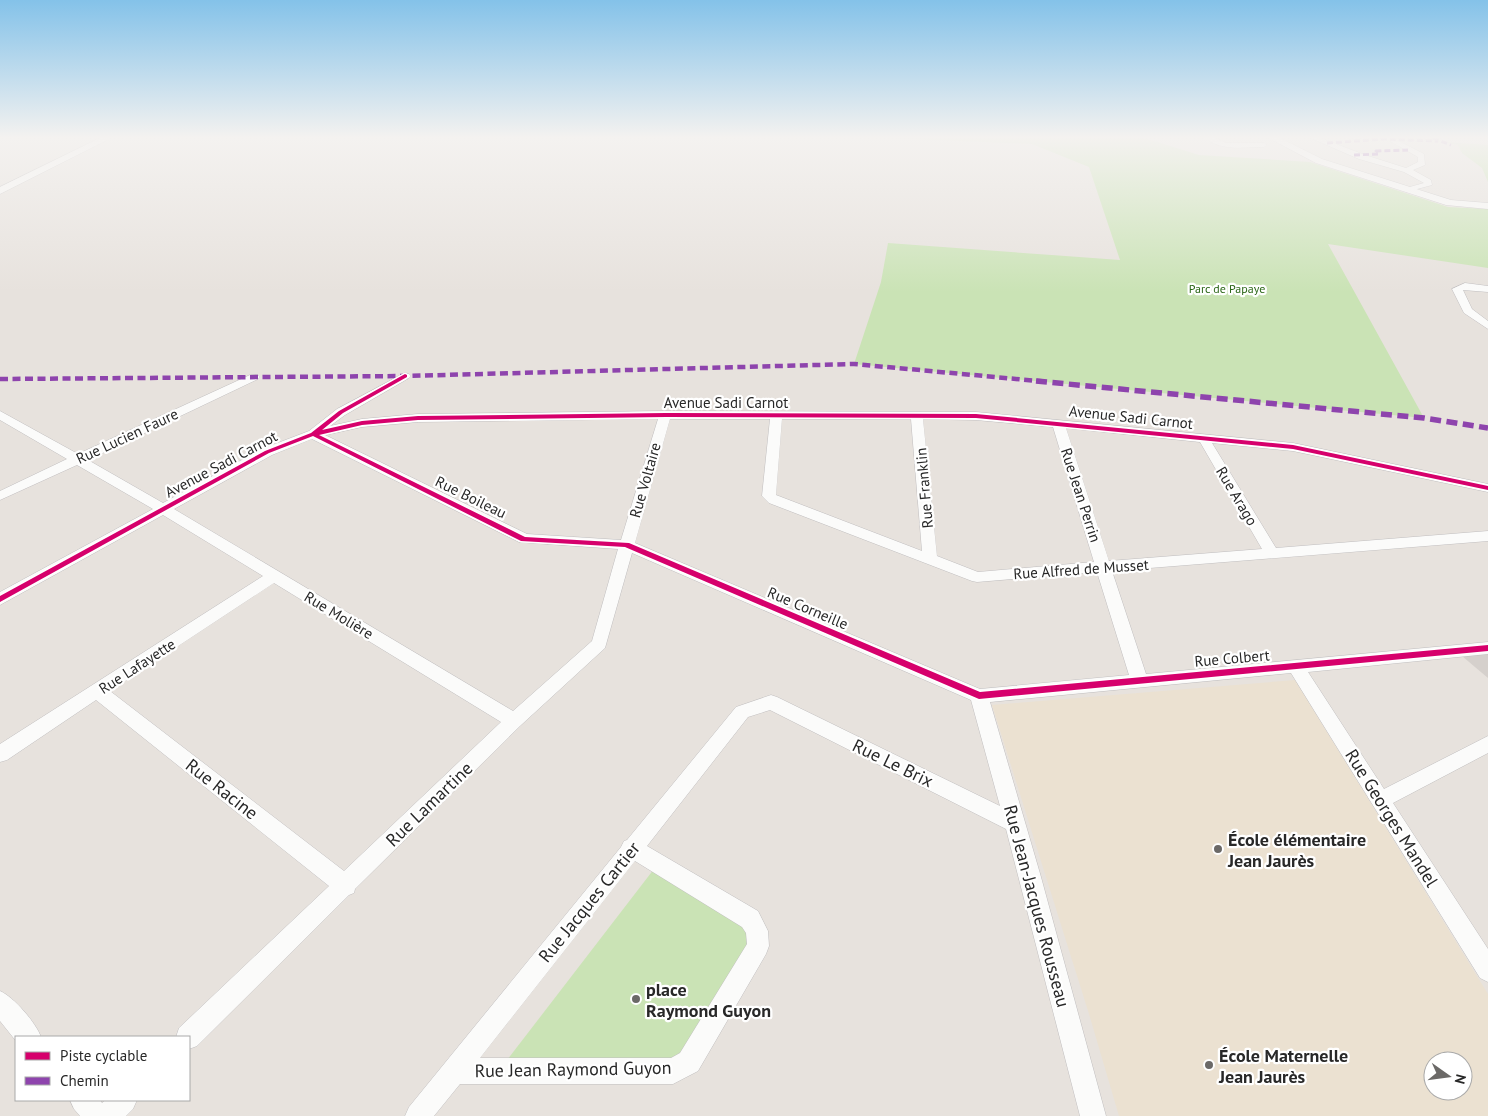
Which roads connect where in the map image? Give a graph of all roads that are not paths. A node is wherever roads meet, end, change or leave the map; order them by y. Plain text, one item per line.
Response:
1 (1403, 188) edge
2 (1418, 188) edge
3 (1409, 190) junction
4 (1488, 206) edge
5 (1488, 289) edge
6 (1488, 326) edge
7 (405, 376) dead end
8 (254, 377) dead end
9 (0, 415) edge
10 (666, 415) junction
11 (776, 416) junction
12 (917, 416) junction
13 (1058, 424) junction
14 (314, 434) junction
15 (1206, 438) junction
16 (77, 460) junction
17 (1488, 488) edge
18 (0, 496) edge
19 (163, 510) junction
20 (1488, 536) edge
21 (626, 546) junction
22 (1272, 554) junction
23 (930, 560) junction
24 (1105, 568) junction
25 (274, 576) junction
26 (0, 599) edge
27 (1488, 648) edge
28 (1296, 667) junction
29 (1139, 680) junction
30 (98, 692) junction
31 (979, 696) junction
32 (771, 702) joint
33 (514, 721) junction
34 (1488, 744) edge
35 (0, 754) edge
36 (1381, 800) junction
37 (1015, 823) junction
38 (631, 848) junction
39 (346, 886) junction
40 (1486, 963) edge
41 (0, 1003) edge
42 (28, 1036) edge
43 (189, 1036) edge
44 (454, 1071) junction
45 (84, 1101) edge
46 (123, 1101) edge
47 (97, 1116) edge
48 (107, 1116) edge
49 (418, 1116) edge
50 (1094, 1116) edge

1 - 3 street
2 - 3 street
3 - 4 street
5 - 6 street
7 - 14 street
8 - 16 street, Rue Lucien Faure
9 - 16 street, Rue Molière
10 - 11 street, Avenue Sadi Carnot
10 - 14 street, Avenue Sadi Carnot
10 - 21 street, Rue Voltaire
11 - 12 street, Avenue Sadi Carnot
11 - 23 street, Rue Alfred de Musset
12 - 13 street, Avenue Sadi Carnot
12 - 23 street, Rue Franklin
13 - 15 street, Avenue Sadi Carnot
13 - 24 street, Rue Jean Perrin
14 - 19 street, Avenue Sadi Carnot
14 - 21 street, Rue Boileau
15 - 17 street, Avenue Sadi Carnot
15 - 22 street, Rue Arago
16 - 18 street, Rue Lucien Faure
16 - 19 street, Rue Molière
19 - 25 street, Rue Molière
19 - 26 street, Avenue Sadi Carnot
20 - 22 street, Rue Alfred de Musset
21 - 31 street, Rue Corneille
21 - 33 street, Rue Lamartine
22 - 24 street, Rue Alfred de Musset
23 - 24 street, Rue Alfred de Musset
24 - 29 street, Rue Jean Perrin
25 - 30 street, Rue Lafayette
25 - 33 street, Rue Molière
27 - 28 street, Rue Colbert
28 - 29 street, Rue Colbert
28 - 36 street, Rue Georges Mandel
29 - 31 street, Rue Colbert
30 - 35 street, Rue Lafayette
30 - 39 street, Rue Racine
31 - 37 street, Rue Jean-Jacques Rousseau
32 - 37 street, Rue Le Brix
32 - 38 street, Rue Jacques Cartier
33 - 39 street, Rue Lamartine
34 - 36 street
36 - 40 street, Rue Georges Mandel
37 - 50 street, Rue Jean-Jacques Rousseau
38 - 44 street, Rue Jacques Cartier
38 - 44 street, Rue Jean Raymond Guyon
39 - 43 street, Rue Lamartine
41 - 42 street
44 - 49 street, Rue Jacques Cartier
45 - 47 street
46 - 48 street

